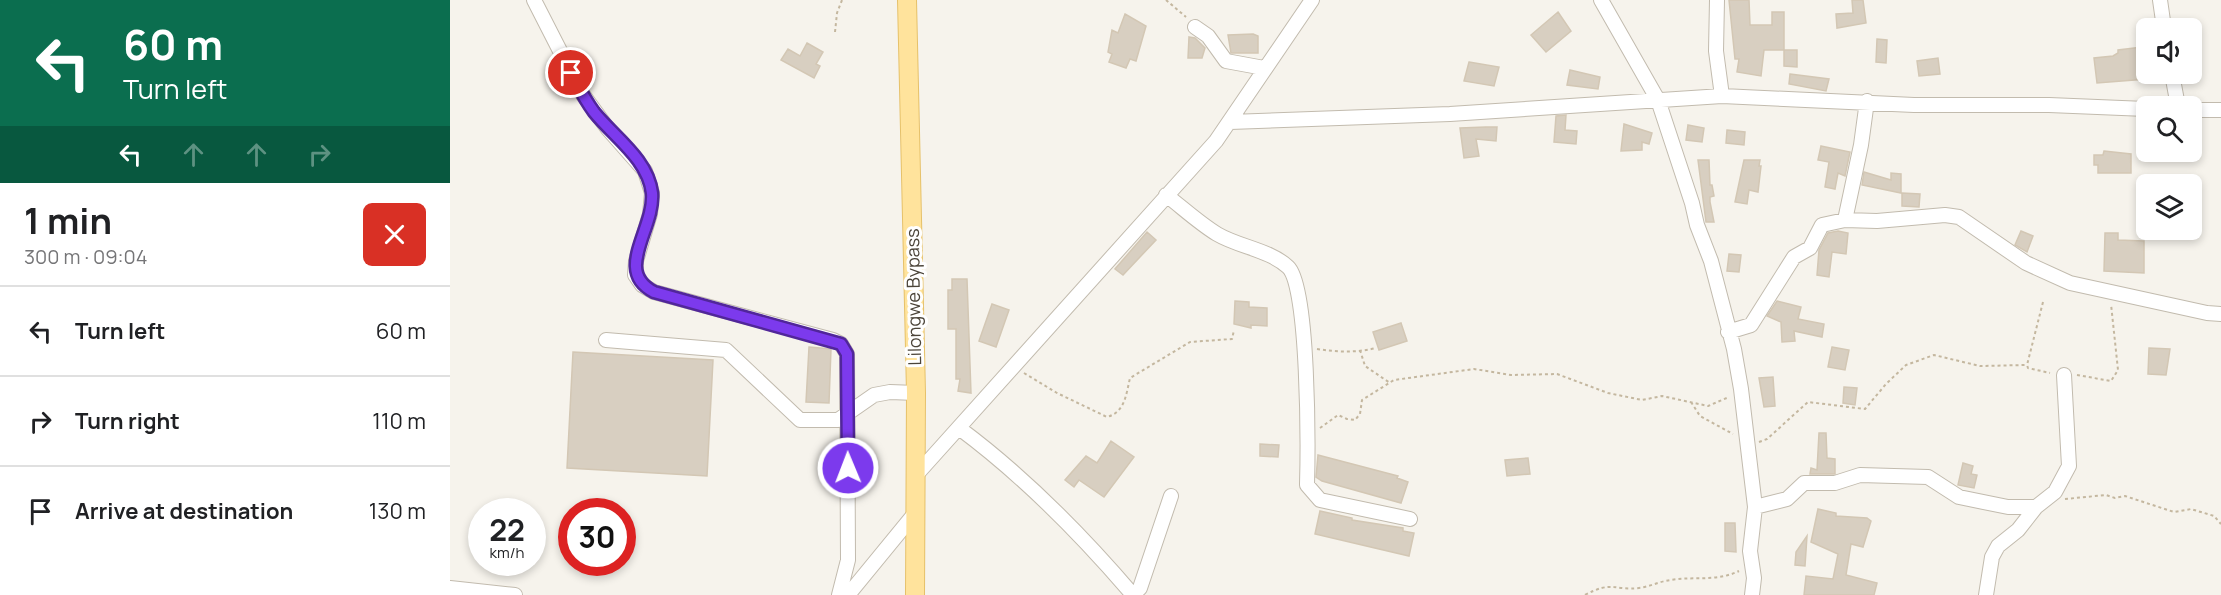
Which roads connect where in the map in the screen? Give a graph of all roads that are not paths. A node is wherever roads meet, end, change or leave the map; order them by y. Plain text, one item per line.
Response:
1 (534, 0) edge
2 (907, 0) edge
3 (1312, 0) edge
4 (1601, 0) edge
5 (1717, 0) edge
6 (2160, 0) edge
7 (2163, 18) edge
8 (1195, 27) road end
9 (1264, 68) junction
10 (1722, 96) junction
11 (1658, 100) junction
12 (1867, 101) junction
13 (2136, 109) edge
14 (2202, 110) edge
15 (2221, 110) edge
16 (1230, 122) junction
17 (1166, 195) junction
18 (1845, 220) junction
19 (2221, 314) edge
20 (1728, 332) junction
21 (606, 340) dead end
22 (2064, 375) road end
23 (916, 393) junction
24 (847, 413) junction
25 (959, 429) junction
26 (917, 474) junction
27 (1171, 496) dead end
28 (1755, 507) junction
29 (2036, 507) junction
30 (916, 512) junction
31 (1410, 519) dead end
32 (450, 588) edge
33 (515, 595) edge
34 (839, 595) edge
35 (848, 595) edge
36 (915, 595) edge
37 (1133, 595) edge
38 (1752, 595) edge
39 (1986, 595) edge

1 - 24 street
2 - 23 main road, Lilongwe Bypass
3 - 9 street
4 - 11 street
5 - 10 street
6 - 7 street
8 - 9 street
9 - 16 street
10 - 11 street
10 - 12 street
11 - 16 street
11 - 20 street
12 - 13 street
12 - 18 street
14 - 15 street
16 - 17 street
17 - 25 street
17 - 31 street
18 - 19 street
18 - 20 street
20 - 28 street
21 - 24 street
22 - 29 street
23 - 24 street
23 - 26 main road, Lilongwe Bypass
24 - 34 street
25 - 26 street
25 - 37 street
26 - 30 main road, Lilongwe Bypass
27 - 37 street
28 - 29 street
28 - 38 street
29 - 39 street
30 - 35 street
30 - 36 main road, Lilongwe Bypass
32 - 33 street

